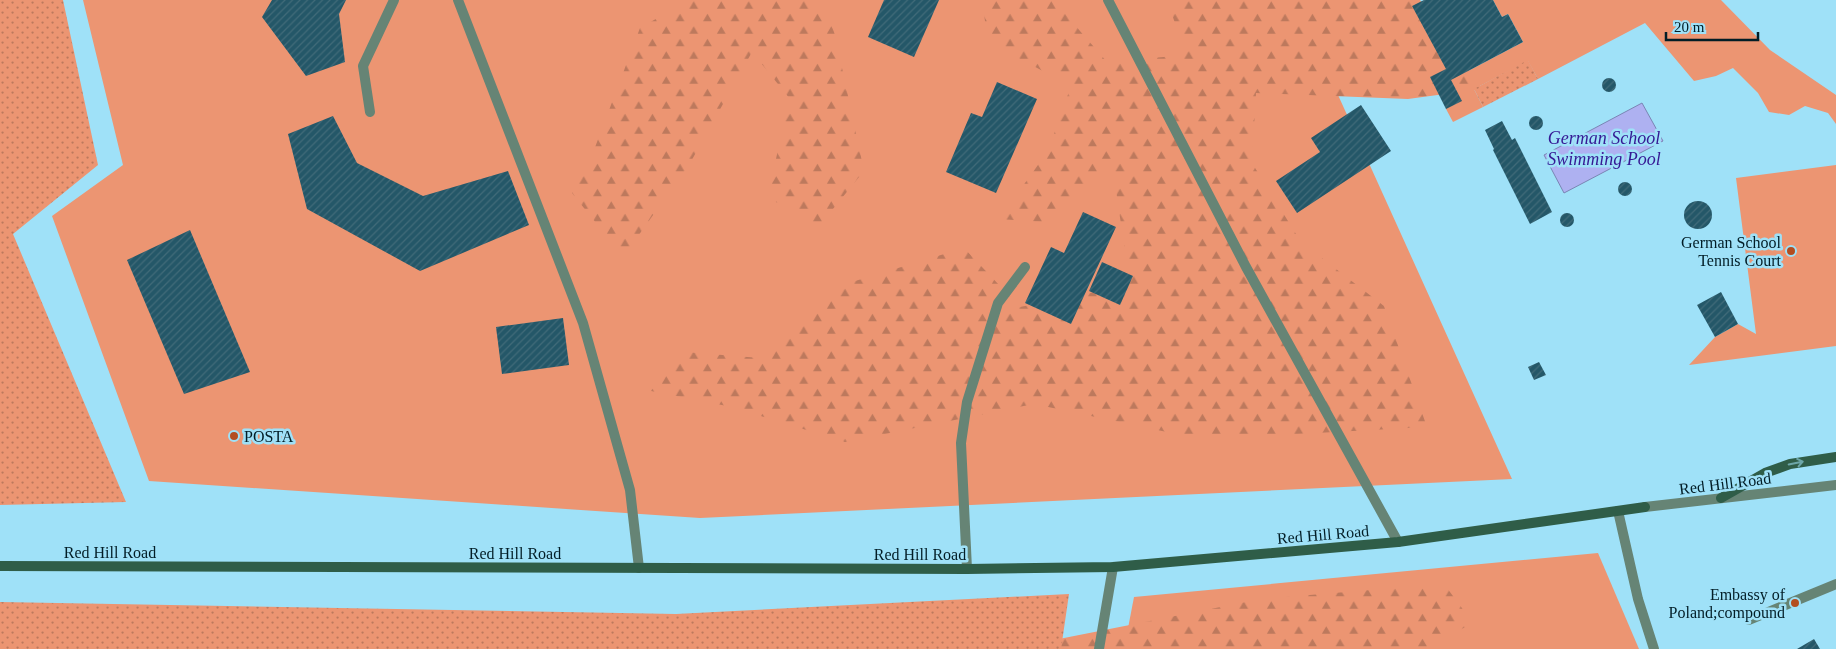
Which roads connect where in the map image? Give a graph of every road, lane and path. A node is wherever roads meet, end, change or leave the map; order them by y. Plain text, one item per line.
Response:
1 (394, 0) edge
2 (458, 0) edge
3 (1108, 0) edge
4 (370, 112) dead end
5 (1025, 267) dead end
6 (1836, 457) edge
7 (1836, 485) edge
8 (1721, 498) junction
9 (1645, 507) joint
10 (1618, 511) junction
11 (1398, 542) junction
12 (0, 566) edge
13 (1113, 567) junction
14 (639, 568) junction
15 (967, 569) junction
16 (1836, 584) edge
17 (1749, 620) dead end
18 (1099, 649) edge
19 (1654, 649) edge

1 - 4 street
2 - 14 street
3 - 11 street
5 - 15 street
8 -> 6 main road
7 - 8 street, Red Hill Road
8 - 9 street, Red Hill Road
9 - 10 main road, Red Hill Road
10 - 11 main road, Red Hill Road
10 - 19 street
11 - 13 main road, Red Hill Road
12 - 14 main road, Red Hill Road
13 - 15 main road, Red Hill Road
13 - 18 street
14 - 15 main road, Red Hill Road
16 - 17 street

